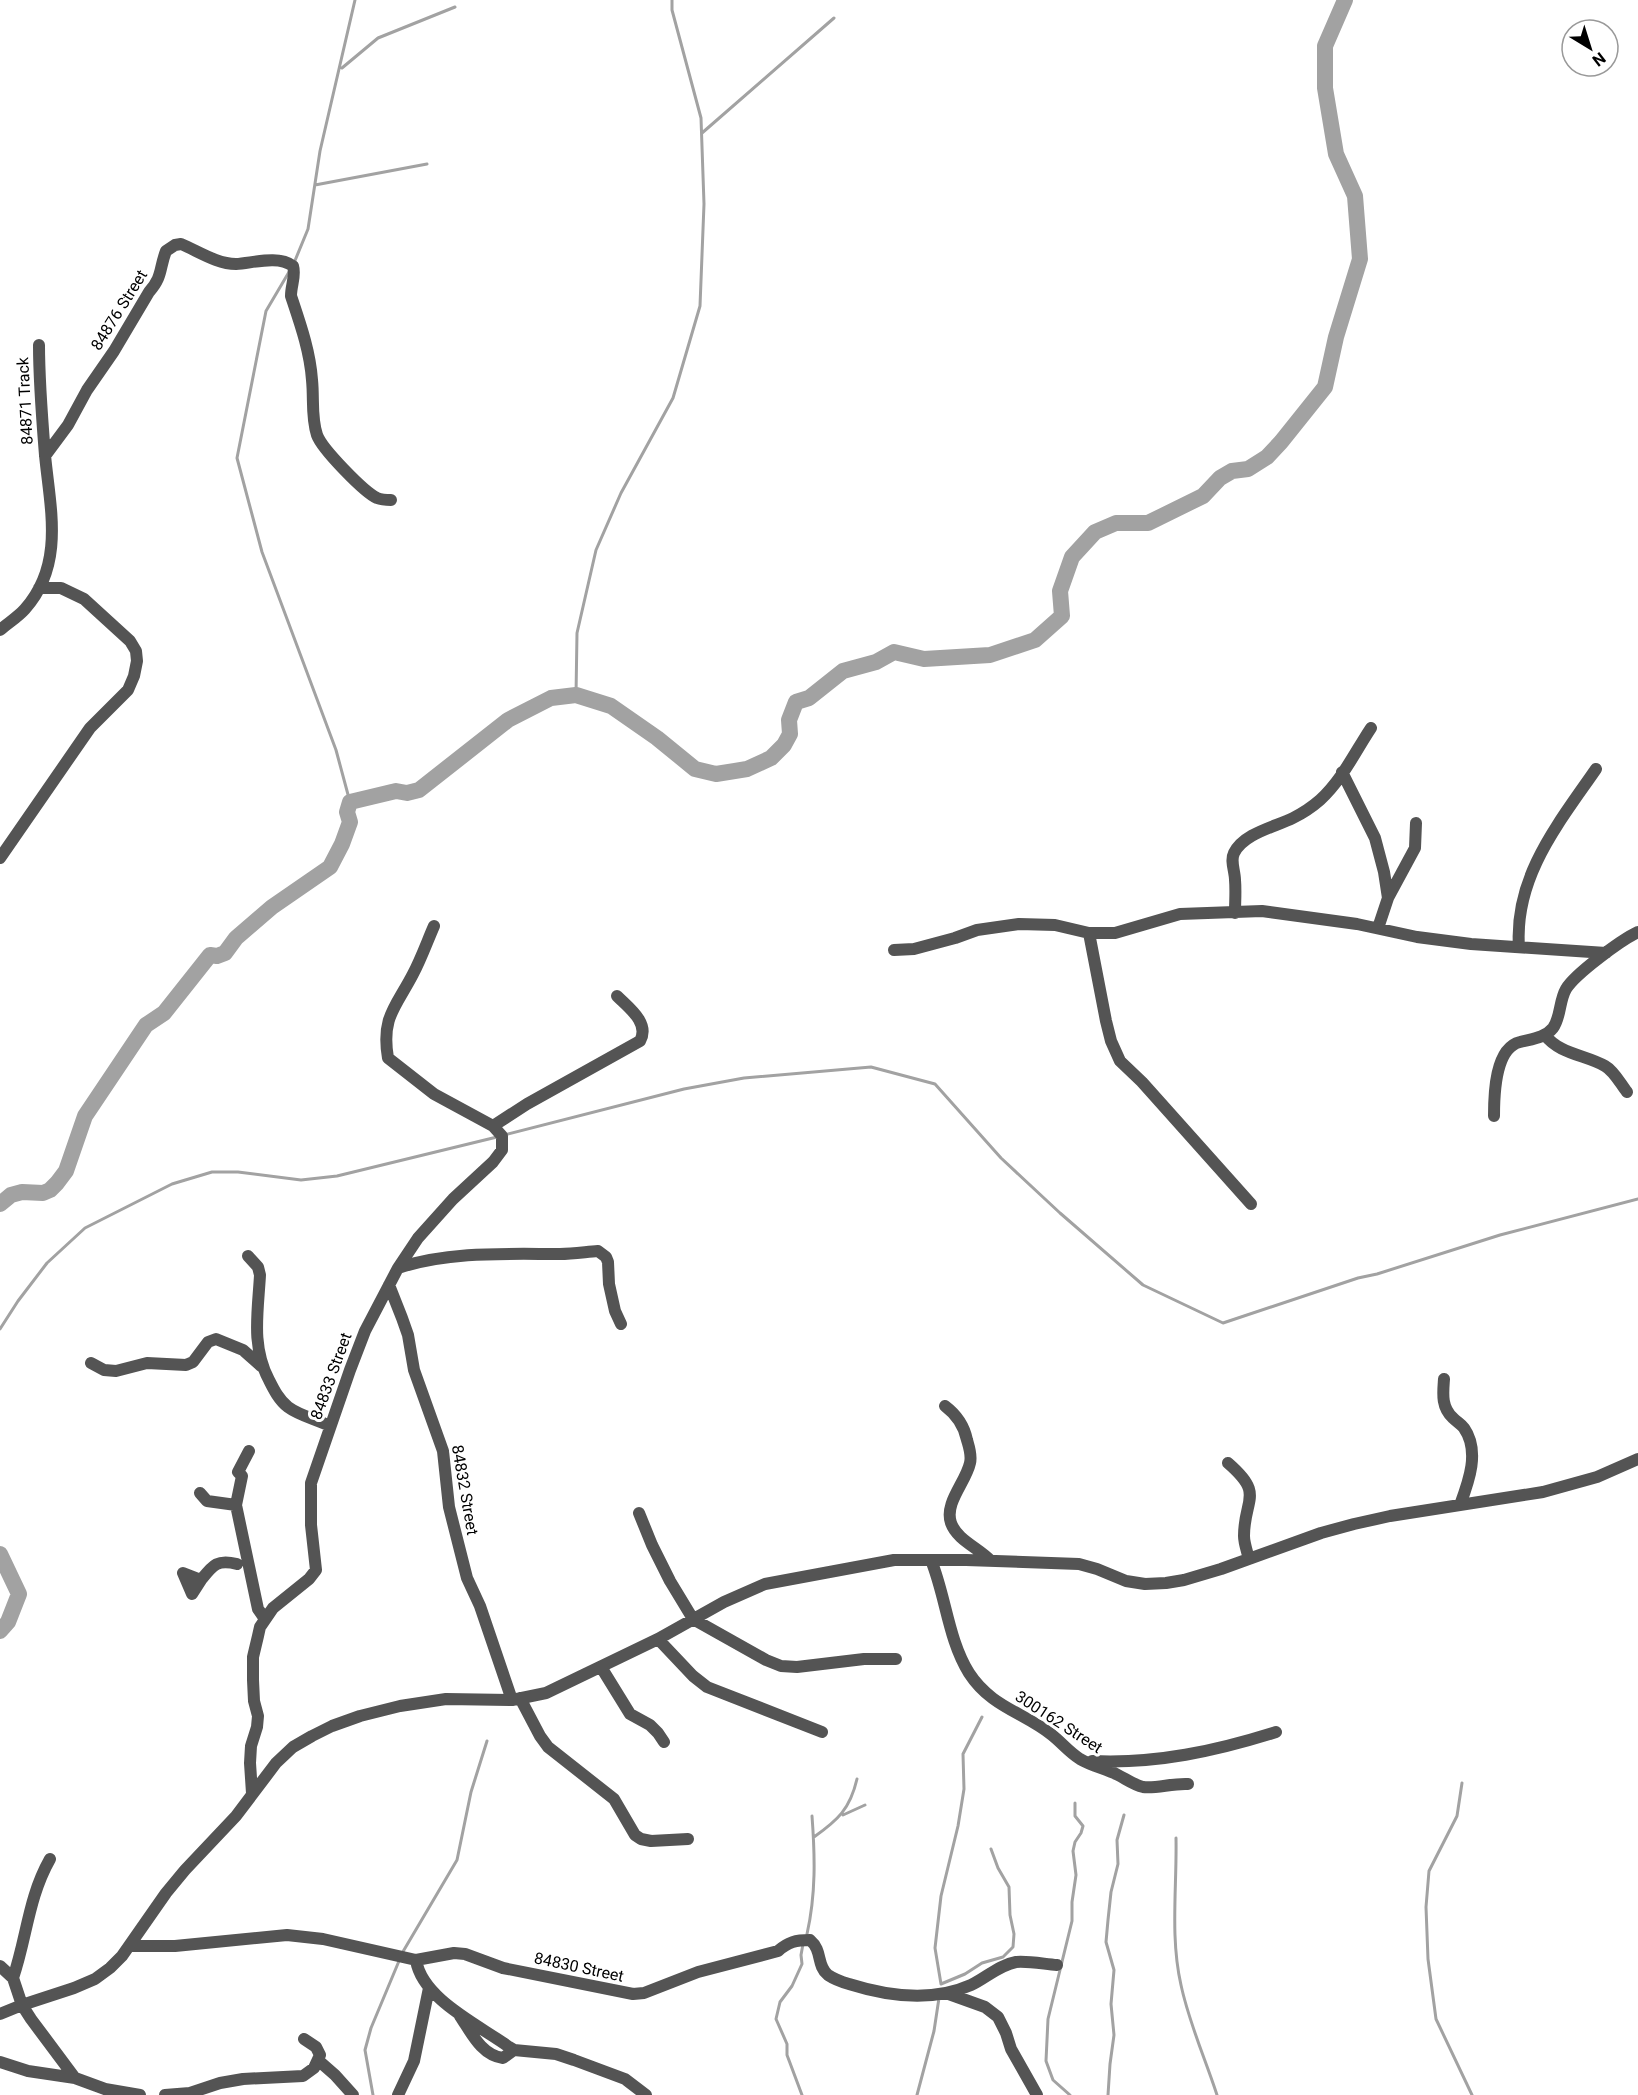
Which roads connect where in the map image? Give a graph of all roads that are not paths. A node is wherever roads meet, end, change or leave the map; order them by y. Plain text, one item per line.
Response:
1 (39, 345) dead end
2 (45, 456) junction
3 (391, 500) dead end
4 (39, 588) junction
5 (0, 630) edge
6 (1371, 728) dead end
7 (1596, 769) dead end
8 (1342, 772) junction
9 (1416, 823) dead end
10 (0, 858) edge
11 (1388, 898) junction
12 (1234, 913) junction
13 (434, 926) dead end
14 (1378, 928) junction
15 (1638, 932) edge
16 (1089, 933) junction
17 (1519, 947) junction
18 (894, 950) dead end
19 (1606, 952) junction
20 (617, 996) dead end
21 (1545, 1035) junction
22 (1627, 1092) dead end
23 (1494, 1116) dead end
24 (493, 1126) junction
25 (1251, 1204) dead end
26 (248, 1256) dead end
27 (398, 1268) junction
28 (389, 1285) junction
29 (621, 1324) dead end
30 (91, 1363) dead end
31 (261, 1366) junction
32 (1444, 1379) dead end
33 (945, 1406) dead end
34 (330, 1426) junction
35 (249, 1451) dead end
36 (1638, 1459) edge
37 (1228, 1463) dead end
38 (200, 1493) dead end
39 (236, 1505) junction
40 (1460, 1505) junction
41 (639, 1513) dead end
42 (230, 1551) dead end
43 (1249, 1559) junction
44 (931, 1560) junction
45 (991, 1561) junction
46 (237, 1564) junction
47 (251, 1574) junction
48 (201, 1580) dead end
49 (265, 1619) junction
50 (693, 1619) junction
51 (658, 1639) junction
52 (896, 1659) dead end
53 (601, 1667) junction
54 (516, 1699) junction
55 (822, 1732) dead end
56 (1276, 1732) dead end
57 (664, 1742) dead end
58 (1082, 1760) junction
59 (1188, 1784) dead end
60 (252, 1793) junction
61 (688, 1839) dead end
62 (50, 1858) dead end
63 (129, 1946) junction
64 (416, 1960) junction
65 (1057, 1965) dead end
66 (0, 1966) edge
67 (14, 1978) junction
68 (429, 1988) junction
69 (946, 1993) junction
70 (22, 2005) junction
71 (0, 2014) edge
72 (304, 2039) dead end
73 (319, 2061) junction
74 (0, 2062) edge
75 (75, 2078) junction
76 (641, 2093) edge
77 (140, 2095) edge
78 (165, 2095) edge
79 (174, 2095) edge
80 (353, 2095) edge
81 (398, 2095) edge
82 (1037, 2095) edge

1 - 2 street, 84871 Track
2 - 3 street, 84876 Street
2 - 4 street, 84871 Track
4 - 5 street, 84871 Track
4 - 10 street
6 - 8 street
7 - 17 street
8 - 11 street
8 - 12 street
9 - 11 street
11 - 14 street
12 - 14 street
12 - 16 street
13 - 24 street
14 - 17 street
15 - 19 street
16 - 18 street
16 - 25 street
17 - 19 street
19 - 21 street
20 - 24 street
21 - 22 street
21 - 23 street
24 - 27 street, 84833 Street
26 - 31 street
27 - 28 street, 84833 Street
27 - 29 street
28 - 34 street, 84833 Street
28 - 54 street, 84832 Street
30 - 31 street
31 - 34 street
32 - 40 street
33 - 45 street
34 - 49 street, 84833 Street
35 - 39 street
36 - 40 street
37 - 43 street
38 - 39 street
39 - 47 street
40 - 43 street
41 - 50 street
42 - 46 street
43 - 45 street
44 - 45 street
44 - 50 street
44 - 58 street, 300162 Street
46 - 47 street
46 - 48 street
47 - 49 street
49 - 60 street, 84833 Street
50 - 51 street
50 - 52 street
51 - 53 street
51 - 55 street
53 - 54 street
53 - 57 street
54 - 60 street
54 - 61 street, 84832 Street
56 - 58 street
58 - 59 street, 300162 Street
60 - 63 street
62 - 67 street
63 - 64 street, 84830 Street
63 - 70 street
64 - 68 street
64 - 69 street, 84830 Street
65 - 69 street, 84830 Street
66 - 67 street
67 - 70 street
68 - 76 street
68 - 81 street
69 - 82 street
70 - 71 street
70 - 75 street
72 - 73 street
73 - 79 street
73 - 80 street
74 - 75 street
75 - 77 street
78 - 79 street

